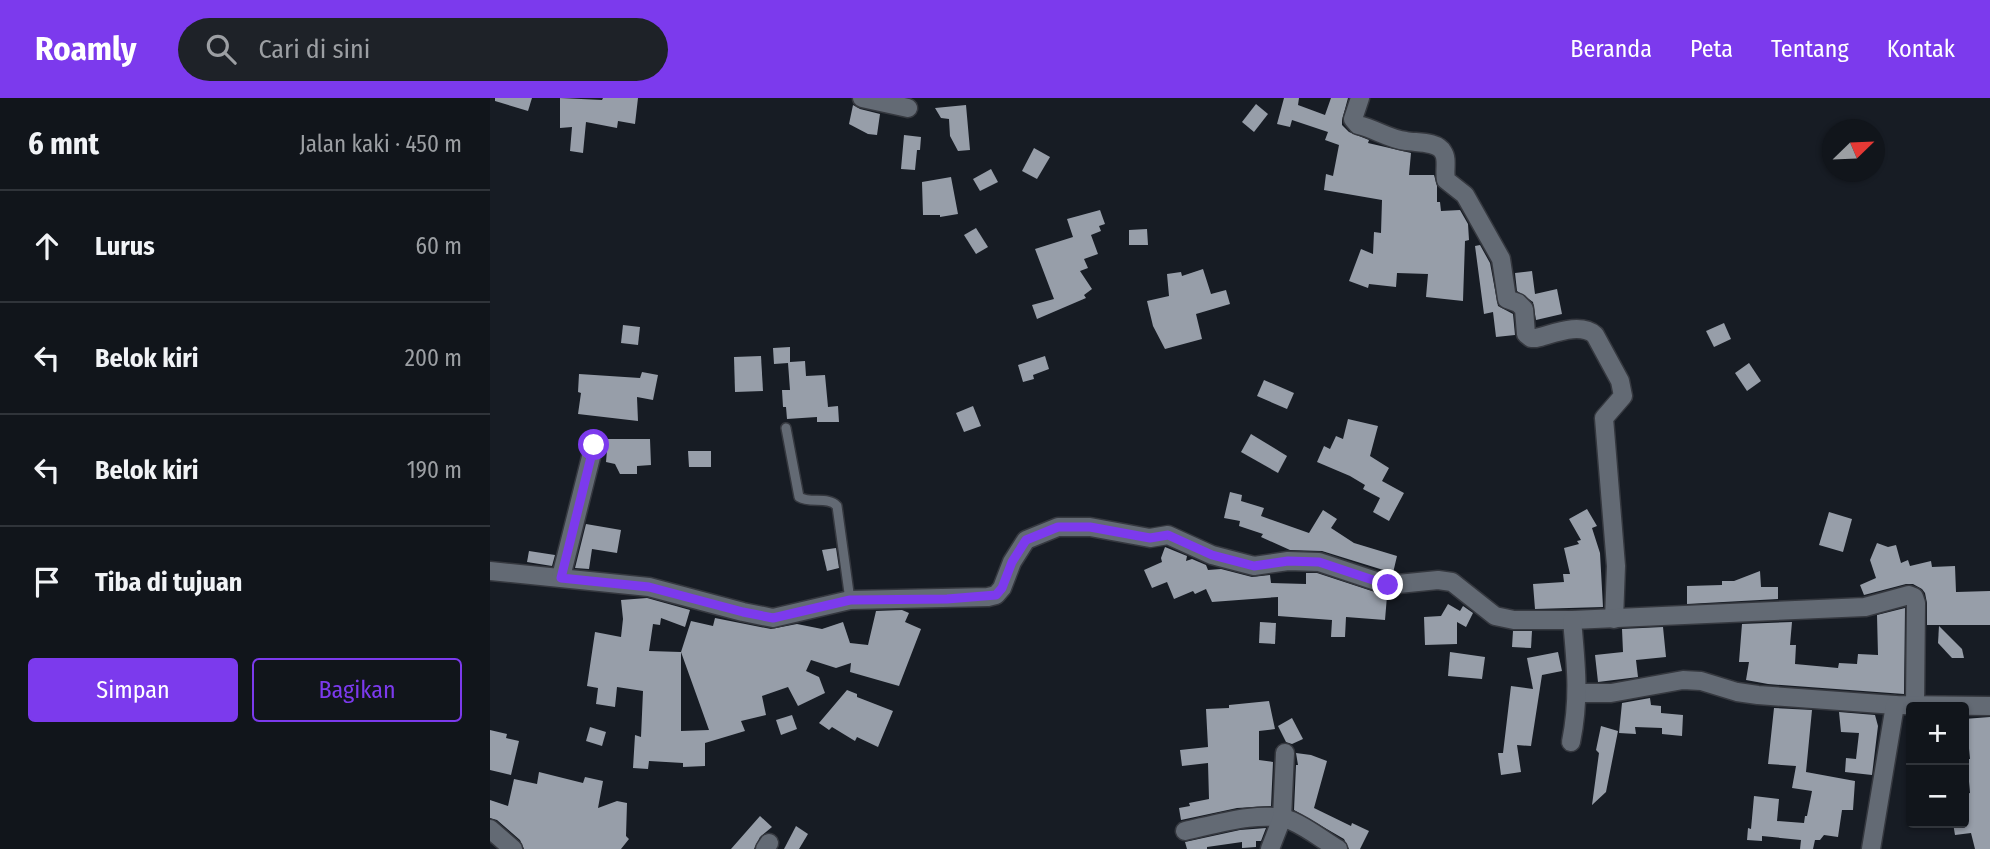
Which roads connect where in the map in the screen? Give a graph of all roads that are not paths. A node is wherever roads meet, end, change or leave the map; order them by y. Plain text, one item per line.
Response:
1 (862, 98) edge
2 (1360, 98) edge
3 (908, 107) dead end
4 (786, 428) dead end
5 (594, 445) dead end
6 (490, 571) edge
7 (561, 578) junction
8 (850, 600) junction
9 (1614, 619) junction
10 (1572, 621) junction
11 (1577, 693) junction
12 (1914, 702) edge
13 (1895, 705) junction
14 (1906, 705) edge
15 (1969, 706) edge
16 (1990, 706) edge
17 (1572, 742) dead end
18 (1285, 753) dead end
19 (1282, 818) junction
20 (490, 829) edge
21 (1185, 831) dead end
22 (513, 849) edge
23 (1270, 849) edge
24 (1338, 849) edge
25 (1871, 849) edge

1 - 3 street
2 - 9 street
4 - 8 lane
5 - 7 street
6 - 7 street
7 - 8 street
8 - 10 street
9 - 10 street
9 - 12 street
10 - 11 street
11 - 13 street
11 - 17 street
13 - 14 street
13 - 25 street
15 - 16 street
18 - 19 street
19 - 21 street
19 - 23 street
19 - 24 street
20 - 22 street

